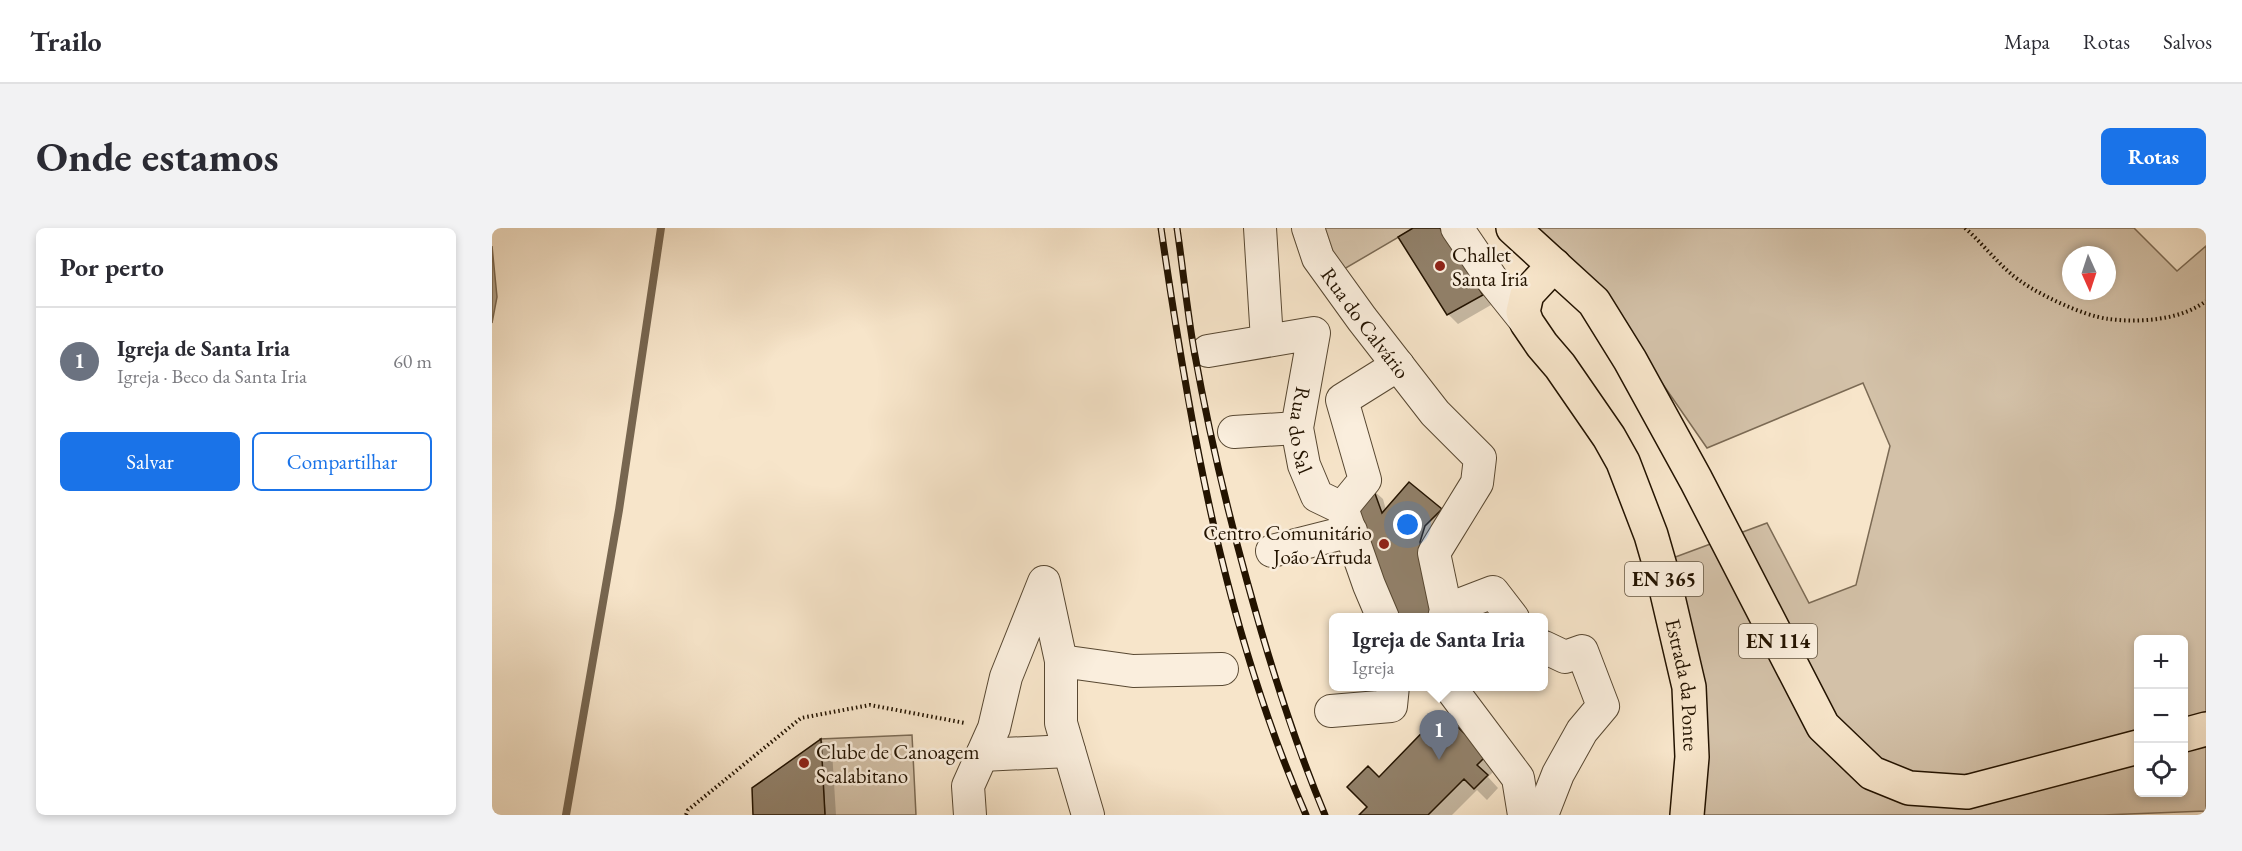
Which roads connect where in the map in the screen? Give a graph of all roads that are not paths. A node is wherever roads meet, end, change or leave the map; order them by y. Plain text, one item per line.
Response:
1 (1260, 228) edge
2 (1308, 228) edge
3 (1457, 228) edge
4 (1513, 228) edge
5 (1554, 265) junction
6 (1527, 323) junction
7 (1267, 340) junction
8 (1208, 351) dead end
9 (1398, 365) junction
10 (1297, 428) junction
11 (1234, 432) dead end
12 (1346, 519) junction
13 (1272, 551) dead end
14 (1381, 613) edge
15 (1445, 613) edge
16 (1447, 613) edge
17 (1509, 613) edge
18 (1548, 649) edge
19 (1061, 662) junction
20 (1222, 669) dead end
21 (1393, 691) edge
22 (1452, 691) edge
23 (1331, 711) dead end
24 (2206, 729) edge
25 (2188, 734) edge
26 (988, 742) junction
27 (2134, 748) edge
28 (1070, 751) junction
29 (1545, 813) edge
30 (970, 815) edge
31 (1088, 815) edge
32 (1687, 815) edge

1 - 7 street
2 - 9 street, Rua do Calvário
3 - 6 street
4 - 5 main road, EN 114
5 - 6 main road
5 - 27 main road, EN 114
6 - 32 main road, Estrada da Ponte / EN 365
7 - 8 street, Rua do Sal
7 - 10 street, Rua do Sal
9 - 12 street
9 - 15 street, Rua do Calvário
10 - 11 street
10 - 12 street, Rua do Sal
12 - 13 street
12 - 14 street
16 - 17 street
18 - 29 street
19 - 20 street
19 - 26 street
19 - 28 street
21 - 23 street
22 - 29 street
24 - 25 main road
26 - 28 street
26 - 30 street
28 - 31 street

